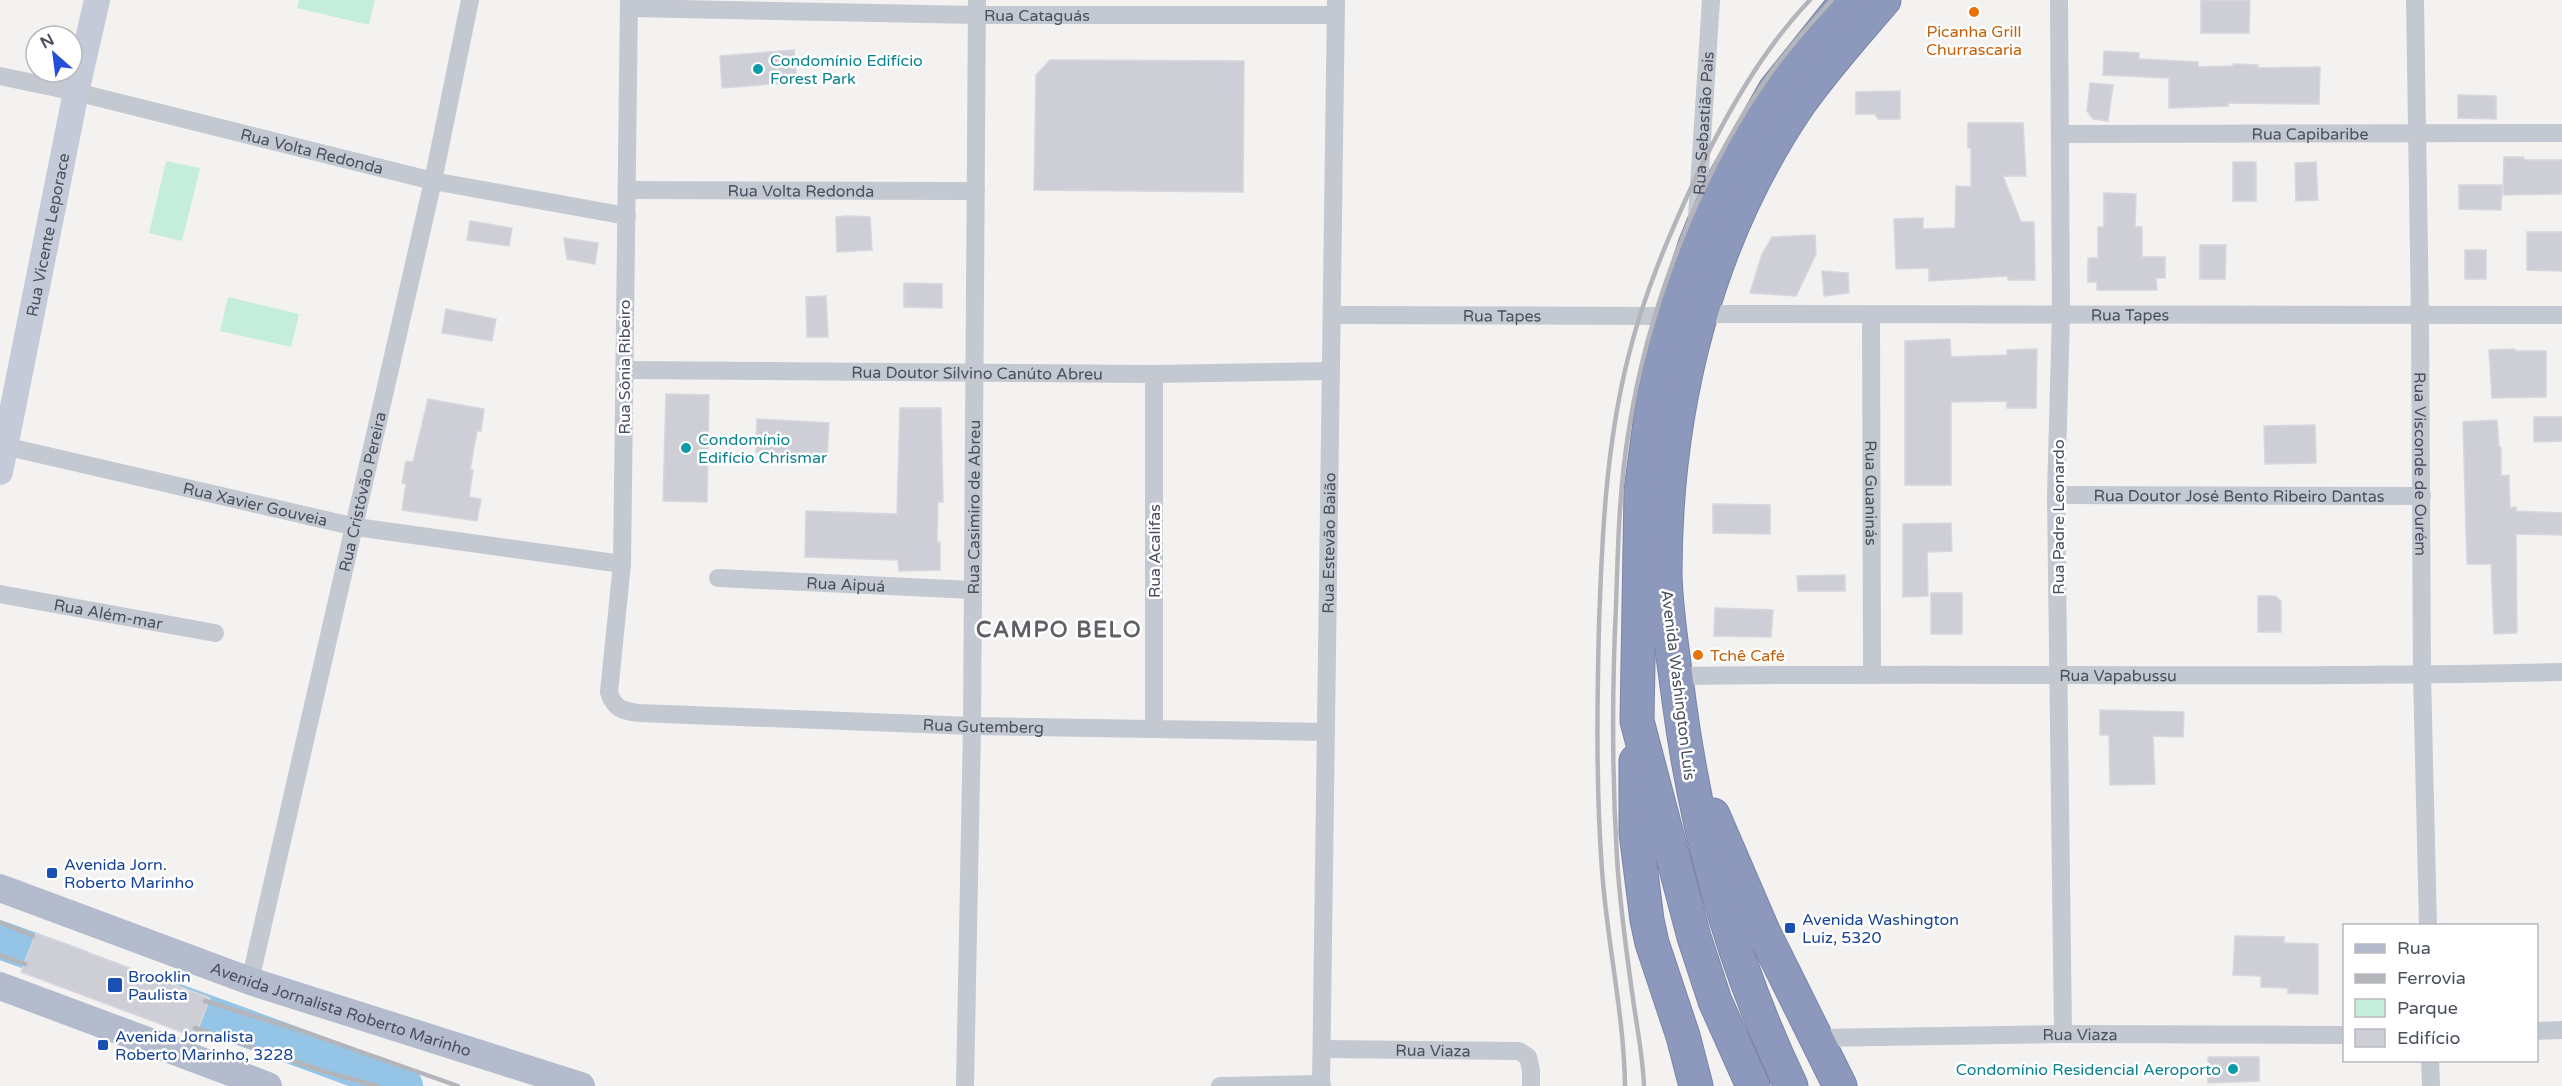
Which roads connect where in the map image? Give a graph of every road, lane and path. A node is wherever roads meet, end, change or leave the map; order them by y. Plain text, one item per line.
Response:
1 (97, 0) edge
2 (470, 0) edge
3 (1711, 0) edge
4 (1847, 0) edge
5 (1884, 0) edge
6 (2059, 0) edge
7 (2415, 0) edge
8 (629, 4) edge
9 (796, 5) edge
10 (977, 7) edge
11 (1336, 7) edge
12 (0, 76) edge
13 (76, 92) junction
14 (2562, 133) edge
15 (2060, 134) junction
16 (2417, 135) junction
17 (433, 181) junction
18 (627, 190) junction
19 (976, 191) junction
20 (627, 216) junction
21 (1695, 245) junction
22 (2061, 314) junction
23 (1332, 315) junction
24 (1686, 315) junction
25 (1871, 315) junction
26 (2562, 315) edge
27 (2420, 317) junction
28 (625, 370) junction
29 (975, 371) junction
30 (1331, 371) junction
31 (1154, 374) junction
32 (3, 446) edge
33 (0, 472) edge
34 (2056, 495) junction
35 (2422, 496) junction
36 (356, 527) junction
37 (622, 564) junction
38 (718, 578) dead end
39 (973, 590) junction
40 (0, 594) edge
41 (215, 633) dead end
42 (2562, 672) edge
43 (1872, 673) junction
44 (1676, 675) junction
45 (2422, 675) junction
46 (2058, 676) junction
47 (639, 713) joint
48 (1637, 721) junction
49 (972, 726) junction
50 (1154, 728) junction
51 (1326, 732) junction
52 (1688, 766) junction
53 (0, 888) edge
54 (2428, 924) edge
55 (250, 981) junction
56 (0, 986) edge
57 (2562, 1030) edge
58 (2538, 1031) edge
59 (2063, 1034) junction
60 (2343, 1035) edge
61 (1816, 1038) junction
62 (1322, 1049) junction
63 (2430, 1062) edge
64 (1531, 1078) edge
65 (251, 1084) edge
66 (1322, 1085) edge
67 (581, 1086) edge
68 (965, 1086) edge
69 (1220, 1086) edge
70 (1696, 1086) edge
71 (1753, 1086) edge
72 (1791, 1086) edge
73 (1840, 1086) edge
74 (2431, 1086) edge

1 - 13 street, Rua Vicente Leporace
2 - 17 street, Rua Cristóvão Pereira
3 - 21 street, Rua Sebastião Pais
4 - 21 highway, Avenida Washington Luís
5 - 24 highway, Avenida Washington Luís
6 - 15 street, Rua Padre Leonardo
7 - 16 street, Rua Visconde de Ourém
8 - 9 street, Rua Cataguás
8 - 18 street, Rua Sônia Ribeiro
9 - 10 street, Rua Cataguás
10 - 11 street, Rua Cataguás
10 - 19 street, Rua Casimiro de Abreu
11 - 23 street, Rua Estevão Baião
12 - 13 street, Rua Volta Redonda
13 - 17 street, Rua Volta Redonda
13 - 32 street, Rua Vicente Leporace
14 - 16 street, Rua Capibaribe
15 - 16 street, Rua Capibaribe
15 - 22 street, Rua Padre Leonardo
16 - 27 street, Rua Visconde de Ourém
17 - 20 street, Rua Volta Redonda
17 - 36 street, Rua Cristóvão Pereira
18 - 19 street, Rua Volta Redonda
18 - 20 street, Rua Sônia Ribeiro
19 - 29 street, Rua Casimiro de Abreu
20 - 28 street, Rua Sônia Ribeiro
21 - 24 highway, Avenida Washington Luís
22 - 25 street, Rua Tapes
22 - 27 street, Rua Tapes
22 - 34 street, Rua Padre Leonardo
23 - 24 street, Rua Tapes
23 - 30 street, Rua Estevão Baião
24 - 25 street, Rua Tapes
24 - 44 highway, Avenida Washington Luís
24 - 48 highway, Avenida Washington Luís
25 - 43 street, Rua Guaninás
26 - 27 street, Rua Tapes
27 - 35 street, Rua Visconde de Ourém
28 - 29 street, Rua Doutor Silvino Canúto Abreu
28 - 37 street, Rua Sônia Ribeiro
29 - 31 street, Rua Doutor Silvino Canúto Abreu
29 - 39 street, Rua Casimiro de Abreu
30 - 31 street, Rua Doutor Silvino Canúto Abreu
30 - 51 street, Rua Estevão Baião
31 - 50 street, Rua Acalifas
32 - 33 street, Rua Vicente Leporace
32 - 36 street, Rua Xavier Gouveia
34 - 35 street, Rua Doutor José Bento Ribeiro Dantas
34 - 46 street, Rua Padre Leonardo
35 - 45 street, Rua Visconde de Ourém
36 - 37 street, Rua Xavier Gouveia
36 - 55 street, Rua Cristóvão Pereira
37 - 47 street, Rua Sônia Ribeiro
38 - 39 street, Rua Aipuá
39 - 49 street, Rua Casimiro de Abreu
40 - 41 street, Rua Além-mar
42 - 45 street, Rua Vapabussu
43 - 44 street, Rua Vapabussu
43 - 46 street, Rua Vapabussu
44 - 52 highway, Avenida Washington Luís
45 - 46 street, Rua Vapabussu
45 - 54 street, Rua Visconde de Ourém
46 - 59 street, Rua Padre Leonardo
47 - 49 street, Rua Gutemberg
48 - 70 highway
48 - 71 highway, Avenida Washington Luís
49 - 50 street, Rua Gutemberg
49 - 68 street, Rua Casimiro de Abreu
50 - 51 street, Rua Gutemberg
51 - 62 street, Rua Estevão Baião
52 - 61 highway
52 - 72 highway, Avenida Washington Luís
53 - 55 main road, Avenida Jornalista Roberto Marinho
55 - 67 main road, Avenida Jornalista Roberto Marinho
56 - 65 main road
57 - 58 street
59 - 60 street, Rua Viaza
59 - 61 street, Rua Viaza
61 - 73 highway
62 - 64 street, Rua Viaza
62 - 66 street, Rua Estevão Baião
63 - 74 street
66 - 69 street

